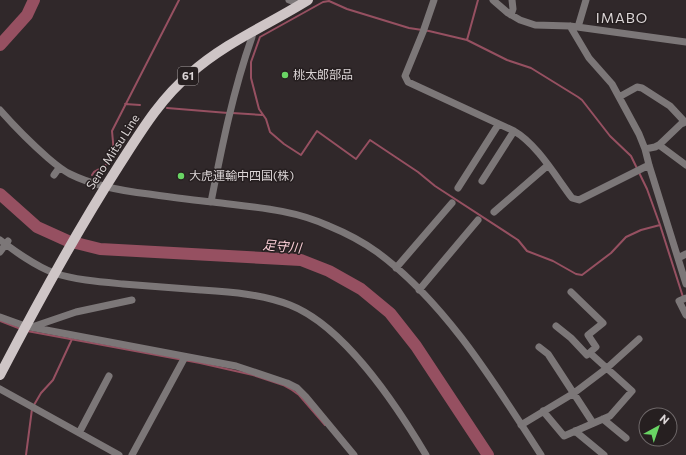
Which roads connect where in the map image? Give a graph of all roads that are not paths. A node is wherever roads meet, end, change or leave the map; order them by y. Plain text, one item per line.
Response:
1 (289, 0) edge
2 (434, 0) edge
3 (493, 0) edge
4 (512, 0) edge
5 (586, 0) edge
6 (304, 2) edge
7 (511, 15) junction
8 (570, 26) junction
9 (578, 27) junction
10 (252, 31) junction
11 (686, 42) edge
12 (619, 97) junction
13 (0, 110) edge
14 (684, 124) edge
15 (498, 125) junction
16 (514, 131) junction
17 (659, 145) junction
18 (645, 149) junction
19 (649, 164) junction
20 (686, 165) edge
21 (548, 166) junction
22 (59, 168) junction
23 (54, 175) dead end
24 (482, 181) dead end
25 (104, 188) junction
26 (458, 188) dead end
27 (211, 202) junction
28 (452, 204) dead end
29 (494, 212) dead end
30 (478, 220) dead end
31 (4, 241) edge
32 (0, 252) edge
33 (686, 254) edge
34 (678, 258) junction
35 (396, 268) junction
36 (56, 270) junction
37 (686, 284) edge
38 (419, 290) junction
39 (572, 292) dead end
40 (684, 298) edge
41 (132, 300) dead end
42 (686, 315) edge
43 (0, 317) edge
44 (556, 326) dead end
45 (26, 328) junction
46 (639, 339) dead end
47 (539, 347) dead end
48 (590, 353) junction
49 (184, 359) junction
50 (607, 368) junction
51 (0, 374) edge
52 (109, 376) dead end
53 (0, 389) edge
54 (574, 393) junction
55 (543, 411) junction
56 (603, 418) junction
57 (593, 423) junction
58 (521, 425) junction
59 (576, 431) junction
60 (79, 433) junction
61 (626, 438) dead end
62 (120, 455) edge
63 (132, 455) edge
64 (354, 455) edge
65 (426, 455) edge
66 (541, 455) edge
67 (604, 455) edge

1 - 6 street
2 - 15 street
3 - 7 street
4 - 7 street
5 - 9 street
6 - 10 main road, Seno Mitsu Line / 61
7 - 8 street
8 - 9 street
8 - 12 street
9 - 11 street
10 - 25 main road, Seno Mitsu Line / 61
10 - 27 street
12 - 14 street
12 - 18 street
13 - 22 street
14 - 17 street
15 - 16 street
15 - 26 street
16 - 21 street
16 - 24 street
17 - 18 street
17 - 20 street
18 - 19 street
19 - 21 street
19 - 34 street
21 - 29 street
22 - 23 street
22 - 25 street
25 - 27 street
25 - 36 main road, Seno Mitsu Line / 61
27 - 35 street
28 - 35 street
30 - 38 street
31 - 32 street
31 - 36 street
33 - 34 street
34 - 37 street
35 - 38 street
36 - 45 main road, Seno Mitsu Line / 61
36 - 65 street
38 - 58 street
39 - 48 street
40 - 42 street
41 - 45 street
43 - 45 street
44 - 48 street
45 - 49 street
45 - 51 main road, Seno Mitsu Line / 61
46 - 50 street
47 - 54 street
48 - 50 street
49 - 63 street
49 - 64 street
50 - 54 street
50 - 56 street
52 - 60 street
53 - 60 street
54 - 55 street
54 - 57 street
55 - 58 street
55 - 59 street
56 - 57 street
56 - 61 street
57 - 59 street
58 - 66 street
59 - 67 street
60 - 62 street

